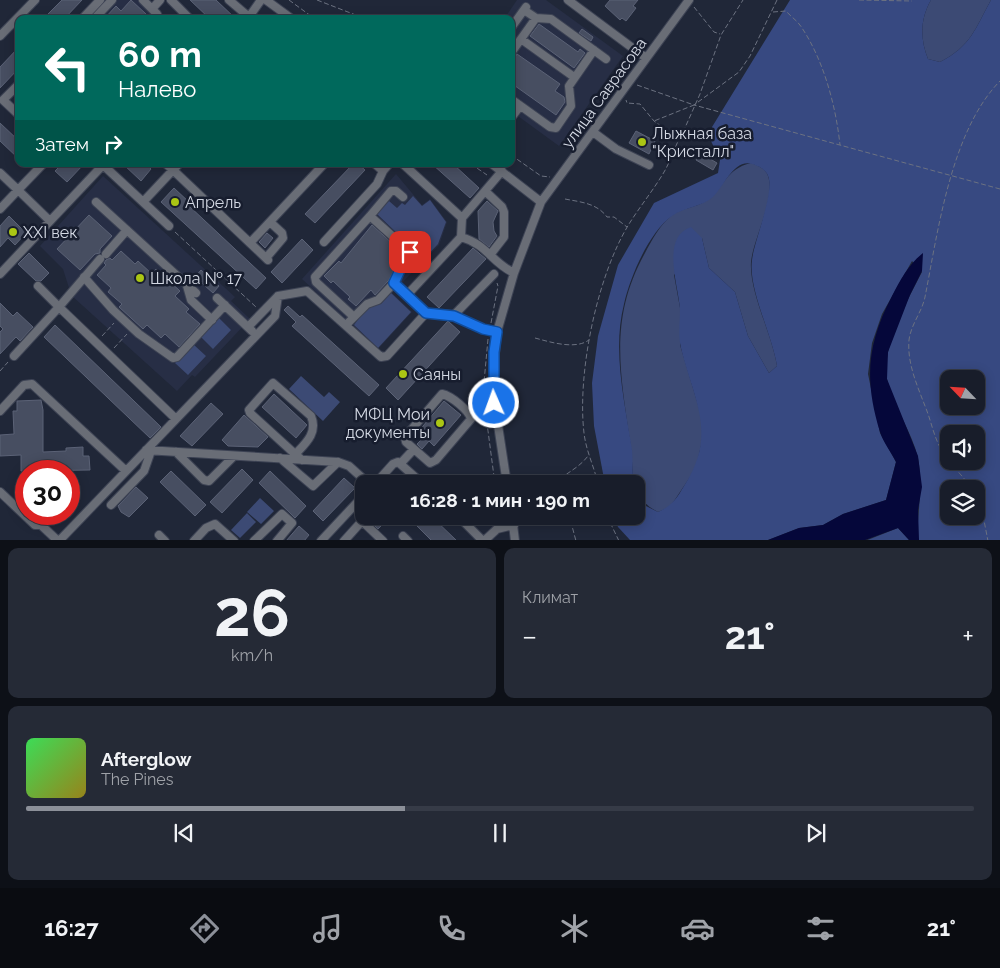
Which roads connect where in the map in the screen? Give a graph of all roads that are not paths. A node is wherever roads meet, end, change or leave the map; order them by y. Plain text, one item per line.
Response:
1 (35, 0) edge
2 (100, 0) edge
3 (112, 0) edge
4 (143, 0) edge
5 (160, 0) edge
6 (171, 0) edge
7 (229, 0) edge
8 (261, 0) edge
9 (266, 0) edge
10 (568, 0) edge
11 (689, 0) edge
12 (152, 8) junction
13 (20, 15) edge
14 (87, 15) edge
15 (98, 15) edge
16 (156, 15) edge
17 (186, 15) edge
18 (246, 15) edge
19 (252, 15) edge
20 (287, 15) edge
21 (536, 18) junction
22 (15, 21) edge
23 (515, 23) edge
24 (0, 36) edge
25 (521, 39) junction
26 (515, 47) edge
27 (594, 50) junction
28 (646, 58) junction
29 (606, 59) dead end
30 (574, 78) junction
31 (15, 88) edge
32 (515, 102) edge
33 (520, 106) junction
34 (15, 111) edge
35 (515, 113) edge
36 (592, 132) junction
37 (648, 165) dead end
38 (40, 167) edge
39 (101, 167) edge
40 (105, 167) edge
41 (170, 167) edge
42 (176, 167) edge
43 (321, 167) edge
44 (378, 167) edge
45 (386, 167) edge
46 (406, 167) edge
47 (496, 167) edge
48 (173, 170) junction
49 (383, 171) junction
50 (502, 171) junction
51 (0, 173) edge
52 (18, 190) junction
53 (484, 191) junction
54 (403, 197) dead end
55 (96, 202) dead end
56 (143, 202) junction
57 (541, 202) junction
58 (0, 208) edge
59 (370, 216) junction
60 (462, 218) junction
61 (50, 221) junction
62 (270, 222) junction
63 (169, 226) road end
64 (339, 226) junction
65 (127, 230) junction
66 (351, 237) junction
67 (461, 237) junction
68 (324, 242) dead end
69 (250, 243) junction
70 (490, 254) junction
71 (514, 273) junction
72 (0, 274) edge
73 (494, 274) dead end
74 (84, 277) junction
75 (394, 283) junction
76 (38, 286) dead end
77 (187, 286) junction
78 (196, 293) dead end
79 (407, 295) junction
80 (278, 296) junction
81 (217, 298) dead end
82 (225, 305) junction
83 (59, 307) junction
84 (426, 313) junction
85 (454, 316) junction
86 (354, 317) junction
87 (212, 320) junction
88 (346, 325) junction
89 (248, 327) junction
90 (497, 332) junction
91 (257, 335) junction
92 (14, 356) road end
93 (0, 411) edge
94 (176, 420) junction
95 (414, 449) junction
96 (148, 451) junction
97 (176, 452) junction
98 (234, 456) junction
99 (293, 457) junction
100 (280, 458) junction
101 (338, 462) junction
102 (401, 463) junction
103 (126, 471) junction
104 (359, 475) edge
105 (383, 475) edge
106 (414, 475) edge
107 (506, 475) edge
108 (0, 492) edge
109 (355, 504) edge
110 (111, 505) dead end
111 (358, 525) edge
112 (369, 525) edge
113 (468, 525) edge
114 (514, 525) joint
115 (58, 540) edge
116 (194, 540) edge
117 (234, 540) edge
118 (254, 540) edge
119 (277, 540) edge
120 (321, 540) edge
121 (344, 540) edge
122 (383, 540) edge
123 (484, 540) edge
124 (515, 540) edge

1 - 13 street
2 - 14 street
3 - 15 street
4 - 12 street
5 - 12 street
6 - 17 street
7 - 18 street
8 - 19 street
9 - 20 street
10 - 28 street
11 - 28 street, улица Саврасова
12 - 16 street
21 - 23 street
21 - 25 street
21 - 27 street
22 - 24 street
25 - 26 street
25 - 30 street
27 - 29 street
27 - 30 street
28 - 36 street, улица Саврасова
30 - 33 street
31 - 34 street
32 - 33 street
33 - 35 street
36 - 37 street
36 - 57 street, улица Саврасова
38 - 52 street
39 - 61 street
40 - 56 street
41 - 48 street
42 - 48 street
43 - 62 street
44 - 49 street
45 - 49 street
46 - 60 street
47 - 50 street
48 - 56 street
48 - 69 street
49 - 64 street
50 - 53 street
50 - 57 street
51 - 52 street
52 - 58 street
52 - 61 street
53 - 60 street
53 - 70 street
54 - 59 street
55 - 65 street
56 - 63 street
57 - 71 street, улица Саврасова
59 - 66 street
59 - 75 street
60 - 67 street
61 - 72 street
62 - 69 street
62 - 69 street
64 - 66 street
64 - 68 street
65 - 74 street
65 - 77 street
66 - 86 street
67 - 70 street
67 - 79 street
70 - 71 street
71 - 90 street, улица Саврасова
73 - 85 street
74 - 83 street
74 - 87 street
75 - 79 street
75 - 86 street
76 - 83 street
77 - 78 street
77 - 87 street
79 - 84 street
80 - 88 street
80 - 89 street
80 - 91 street
81 - 82 street
82 - 87 street
82 - 89 street
83 - 92 street
83 - 94 street
84 - 85 street
84 - 88 street
85 - 90 street
86 - 88 street
89 - 91 street
90 - 107 street, улица Саврасова
91 - 94 street
93 - 103 street
94 - 96 street
95 - 95 street
95 - 102 street
96 - 97 street
96 - 103 street
96 - 110 street
97 - 98 street
97 - 98 street
98 - 100 street
99 - 99 street
99 - 100 street
99 - 101 street
100 - 101 street
101 - 104 street
102 - 105 street
102 - 106 street
103 - 115 street
108 - 115 street
109 - 120 street
111 - 121 street
112 - 122 street
113 - 123 street
114 - 123 street
114 - 124 street
116 - 117 street
118 - 119 street

